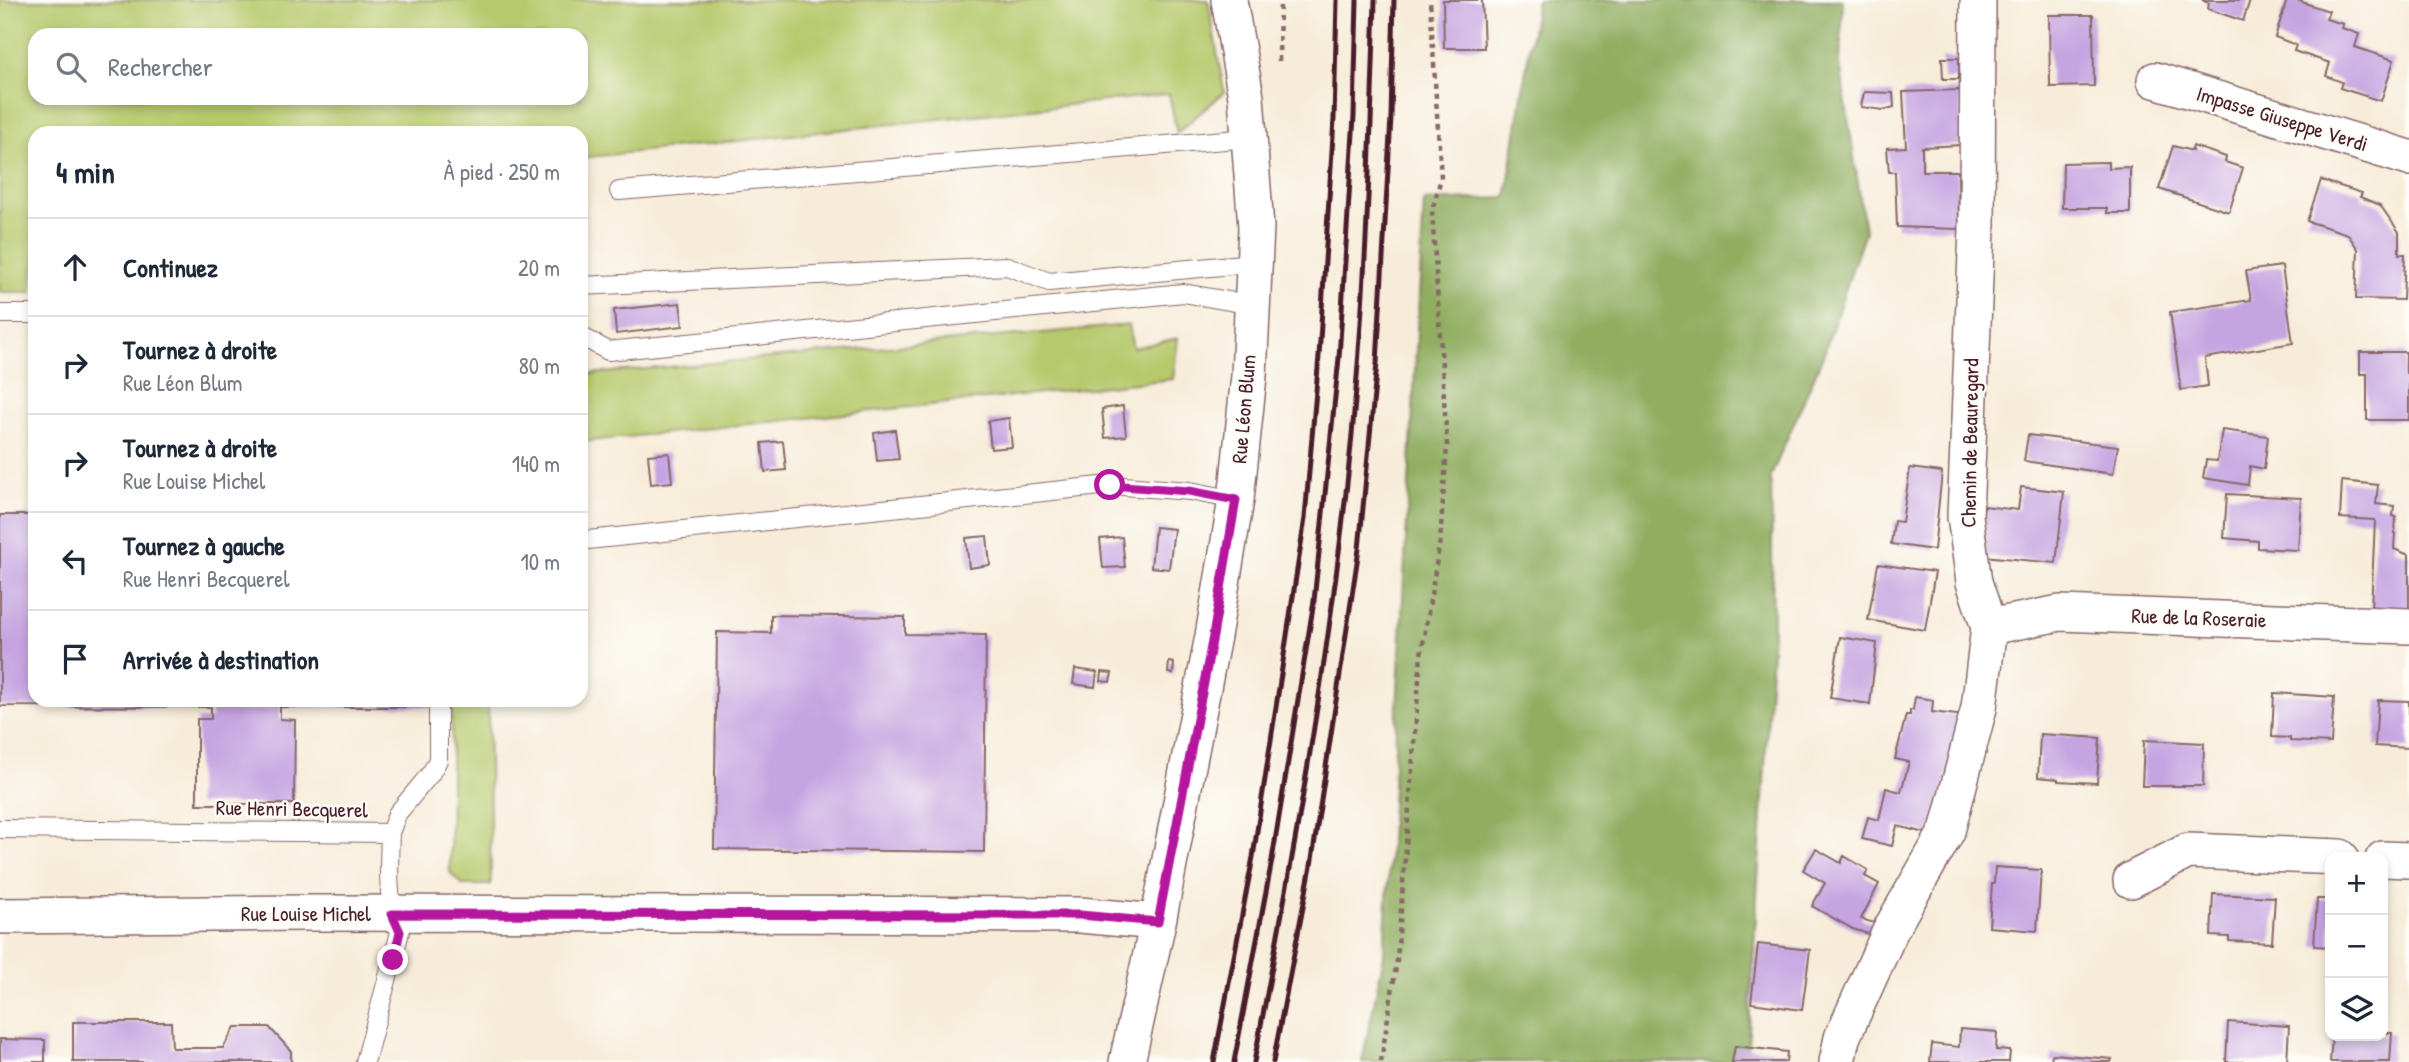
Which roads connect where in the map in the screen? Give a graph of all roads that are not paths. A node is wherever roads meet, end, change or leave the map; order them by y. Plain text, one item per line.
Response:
1 (1229, 0) edge
2 (1978, 0) edge
3 (2155, 80) dead end
4 (1249, 138) junction
5 (2409, 158) edge
6 (619, 191) dead end
7 (1254, 263) junction
8 (588, 286) edge
9 (1252, 305) junction
10 (0, 314) edge
11 (28, 314) edge
12 (588, 341) edge
13 (1236, 500) junction
14 (588, 540) dead end
15 (2409, 626) edge
16 (1989, 627) junction
17 (438, 707) edge
18 (0, 829) edge
19 (390, 833) junction
20 (2325, 856) edge
21 (2388, 859) edge
22 (2409, 860) edge
23 (2131, 880) dead end
24 (392, 914) junction
25 (0, 916) edge
26 (1158, 922) junction
27 (365, 1062) edge
28 (1127, 1062) edge
29 (1837, 1062) edge

1 - 4 street, Rue Léon Blum
2 - 16 street, Chemin de Beauregard
3 - 5 street, Impasse Giuseppe Verdi
4 - 6 lane
4 - 7 street, Rue Léon Blum
7 - 8 lane
7 - 9 street, Rue Léon Blum
9 - 12 lane
9 - 13 street, Rue Léon Blum
10 - 11 lane
13 - 14 lane
13 - 26 street, Rue Léon Blum
15 - 16 street, Rue de la Roseraie
16 - 29 street, Chemin de Beauregard
17 - 19 lane
18 - 19 lane, Rue Henri Becquerel
19 - 24 lane, Rue Henri Becquerel
20 - 23 street
21 - 22 street
24 - 25 street, Rue Louise Michel
24 - 26 street, Rue Louise Michel
24 - 27 lane, Rue Henri Becquerel
26 - 28 street, Rue Léon Blum

